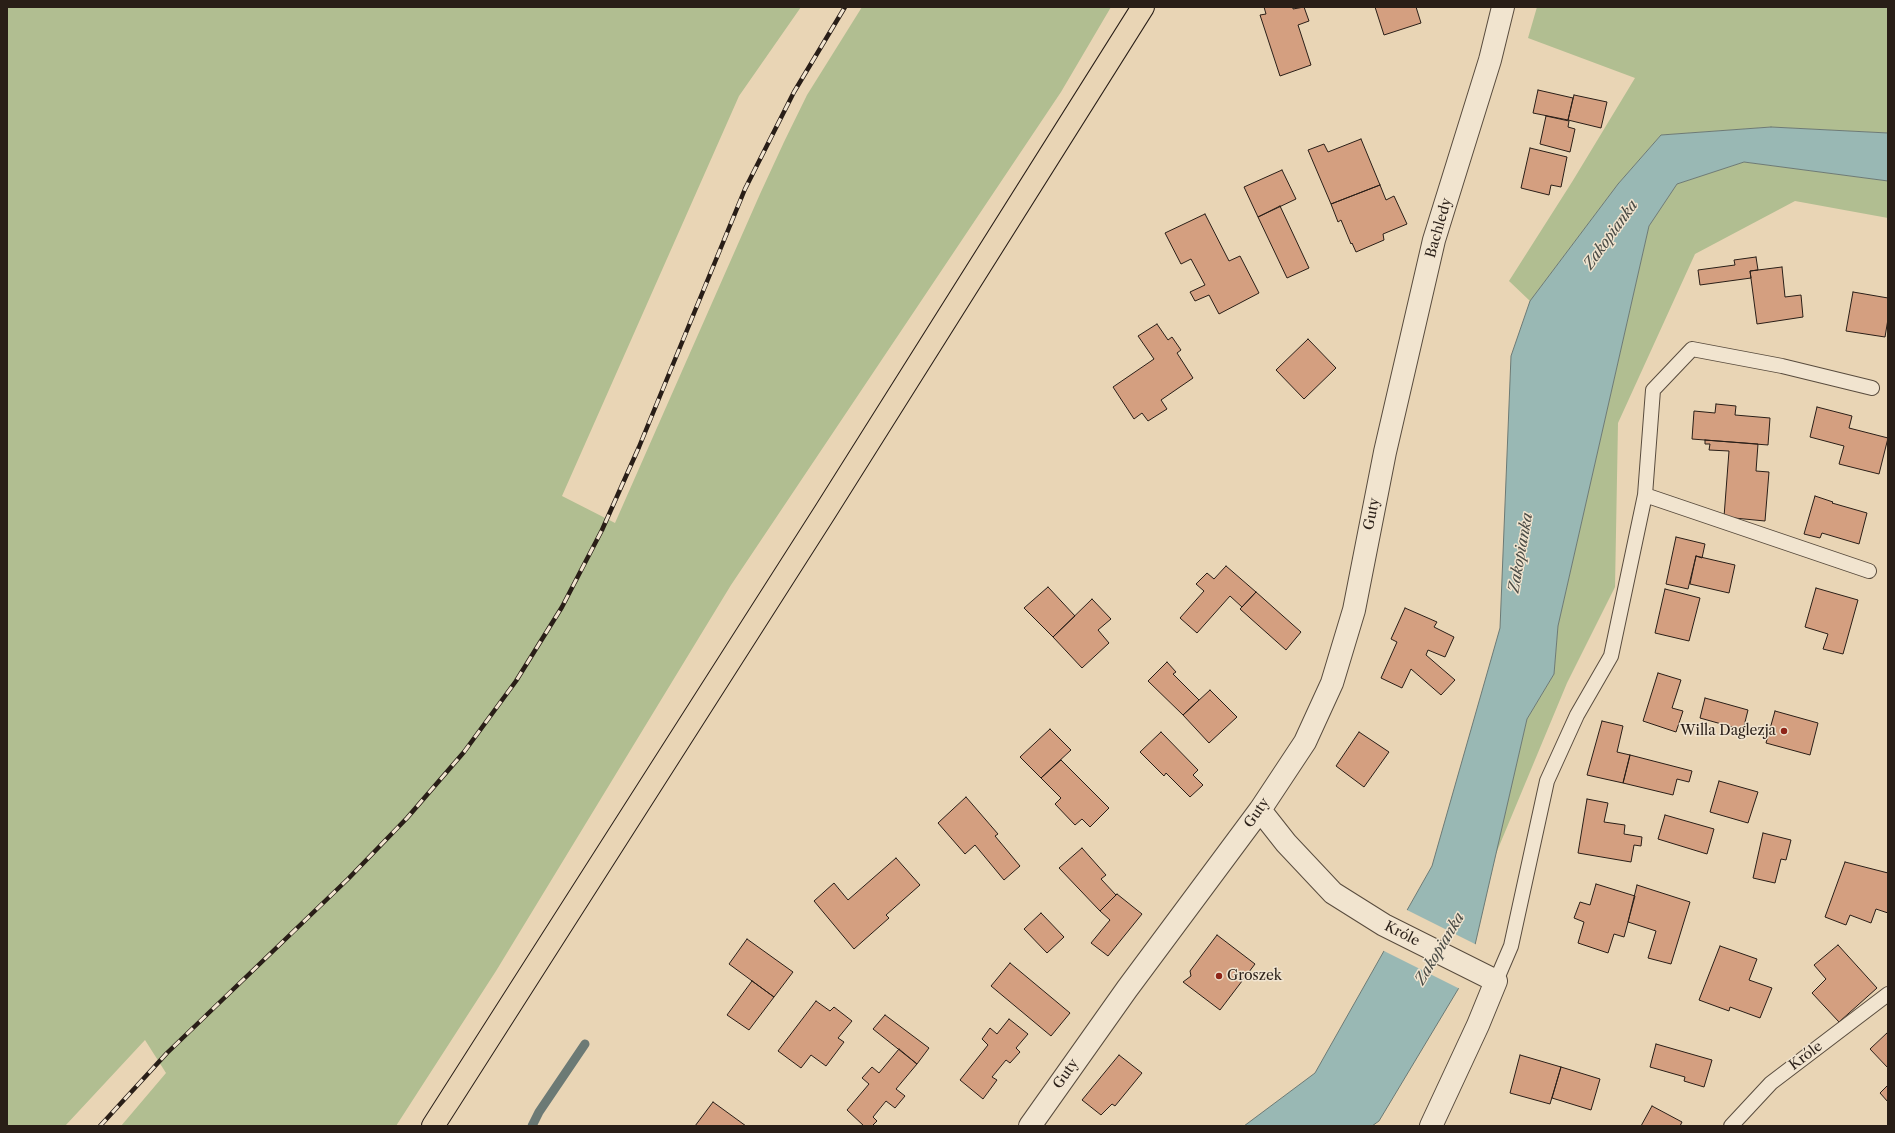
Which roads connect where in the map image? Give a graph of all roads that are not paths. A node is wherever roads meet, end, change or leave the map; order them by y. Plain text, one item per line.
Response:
1 (1143, 7) edge
2 (1503, 7) edge
3 (1872, 388) dead end
4 (1385, 452) joint
5 (1644, 495) junction
6 (1870, 570) dead end
7 (1260, 810) junction
8 (1491, 979) junction
9 (1888, 994) edge
10 (433, 1126) edge
11 (1030, 1126) edge
12 (1431, 1126) edge
13 (1731, 1126) edge

1 - 10 main road
2 - 4 street, Bachledy
3 - 5 lane
4 - 7 street, Guty
5 - 6 lane
5 - 8 lane
7 - 8 street, Króle
7 - 11 street, Guty
8 - 12 street
9 - 13 lane, Króle

